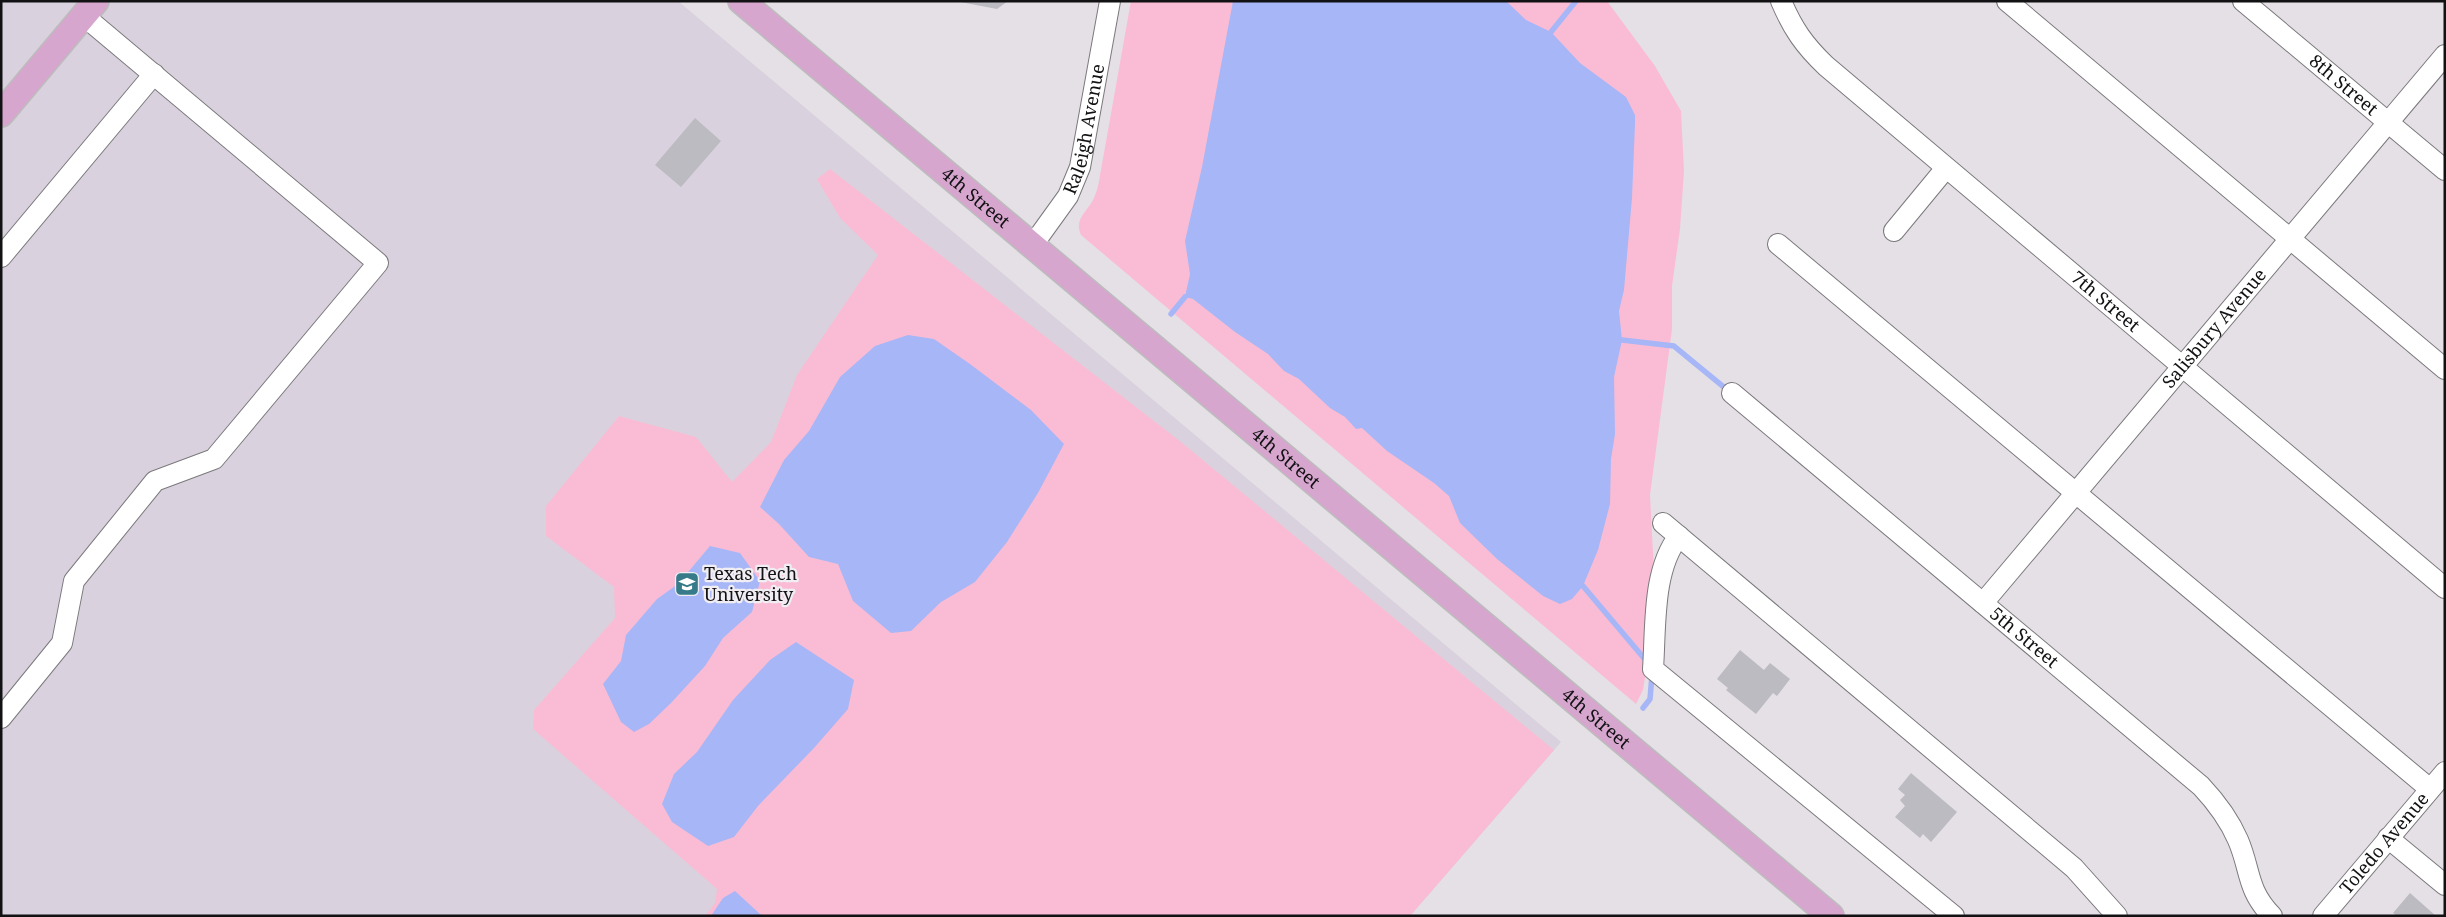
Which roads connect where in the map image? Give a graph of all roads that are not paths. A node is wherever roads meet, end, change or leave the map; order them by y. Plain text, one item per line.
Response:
1 (741, 1) edge
2 (1110, 1) edge
3 (1780, 1) edge
4 (2007, 1) edge
5 (2243, 1) edge
6 (90, 8) edge
7 (2445, 55) edge
8 (154, 74) junction
9 (1, 114) edge
10 (2388, 122) junction
11 (1946, 168) junction
12 (2445, 170) edge
13 (1894, 231) dead end
14 (2290, 238) junction
15 (1778, 244) dead end
16 (1032, 246) junction
17 (1, 258) edge
18 (2182, 366) junction
19 (2445, 369) edge
20 (1732, 393) dead end
21 (2076, 493) junction
22 (1664, 523) dead end
23 (1679, 536) junction
24 (2445, 588) edge
25 (1983, 603) junction
26 (1, 718) edge
27 (2445, 772) edge
28 (2430, 789) junction
29 (2388, 838) junction
30 (2445, 885) edge
31 (1831, 916) edge
32 (1954, 916) edge
33 (2117, 916) edge
34 (2272, 916) edge
35 (2323, 916) edge

1 - 16 main road, 4th Street
2 - 16 street, Raleigh Avenue
3 - 11 street, 7th Street
4 - 14 street
5 - 10 street, 8th Street
6 - 8 street
6 - 9 main road
7 - 10 street, Salisbury Avenue
8 - 17 street
8 - 26 street
10 - 12 street, 8th Street
10 - 14 street, Salisbury Avenue
11 - 13 street
11 - 18 street, 7th Street
14 - 18 street, Salisbury Avenue
14 - 19 street
15 - 21 street
16 - 31 main road, 4th Street
18 - 21 street, Salisbury Avenue
18 - 24 street, 7th Street
20 - 25 street, 5th Street
21 - 25 street, Salisbury Avenue
21 - 28 street
22 - 23 street
23 - 32 street
23 - 33 street
25 - 34 street, 5th Street
27 - 28 street, Toledo Avenue
28 - 29 street, Toledo Avenue
29 - 30 street
29 - 35 street, Toledo Avenue

